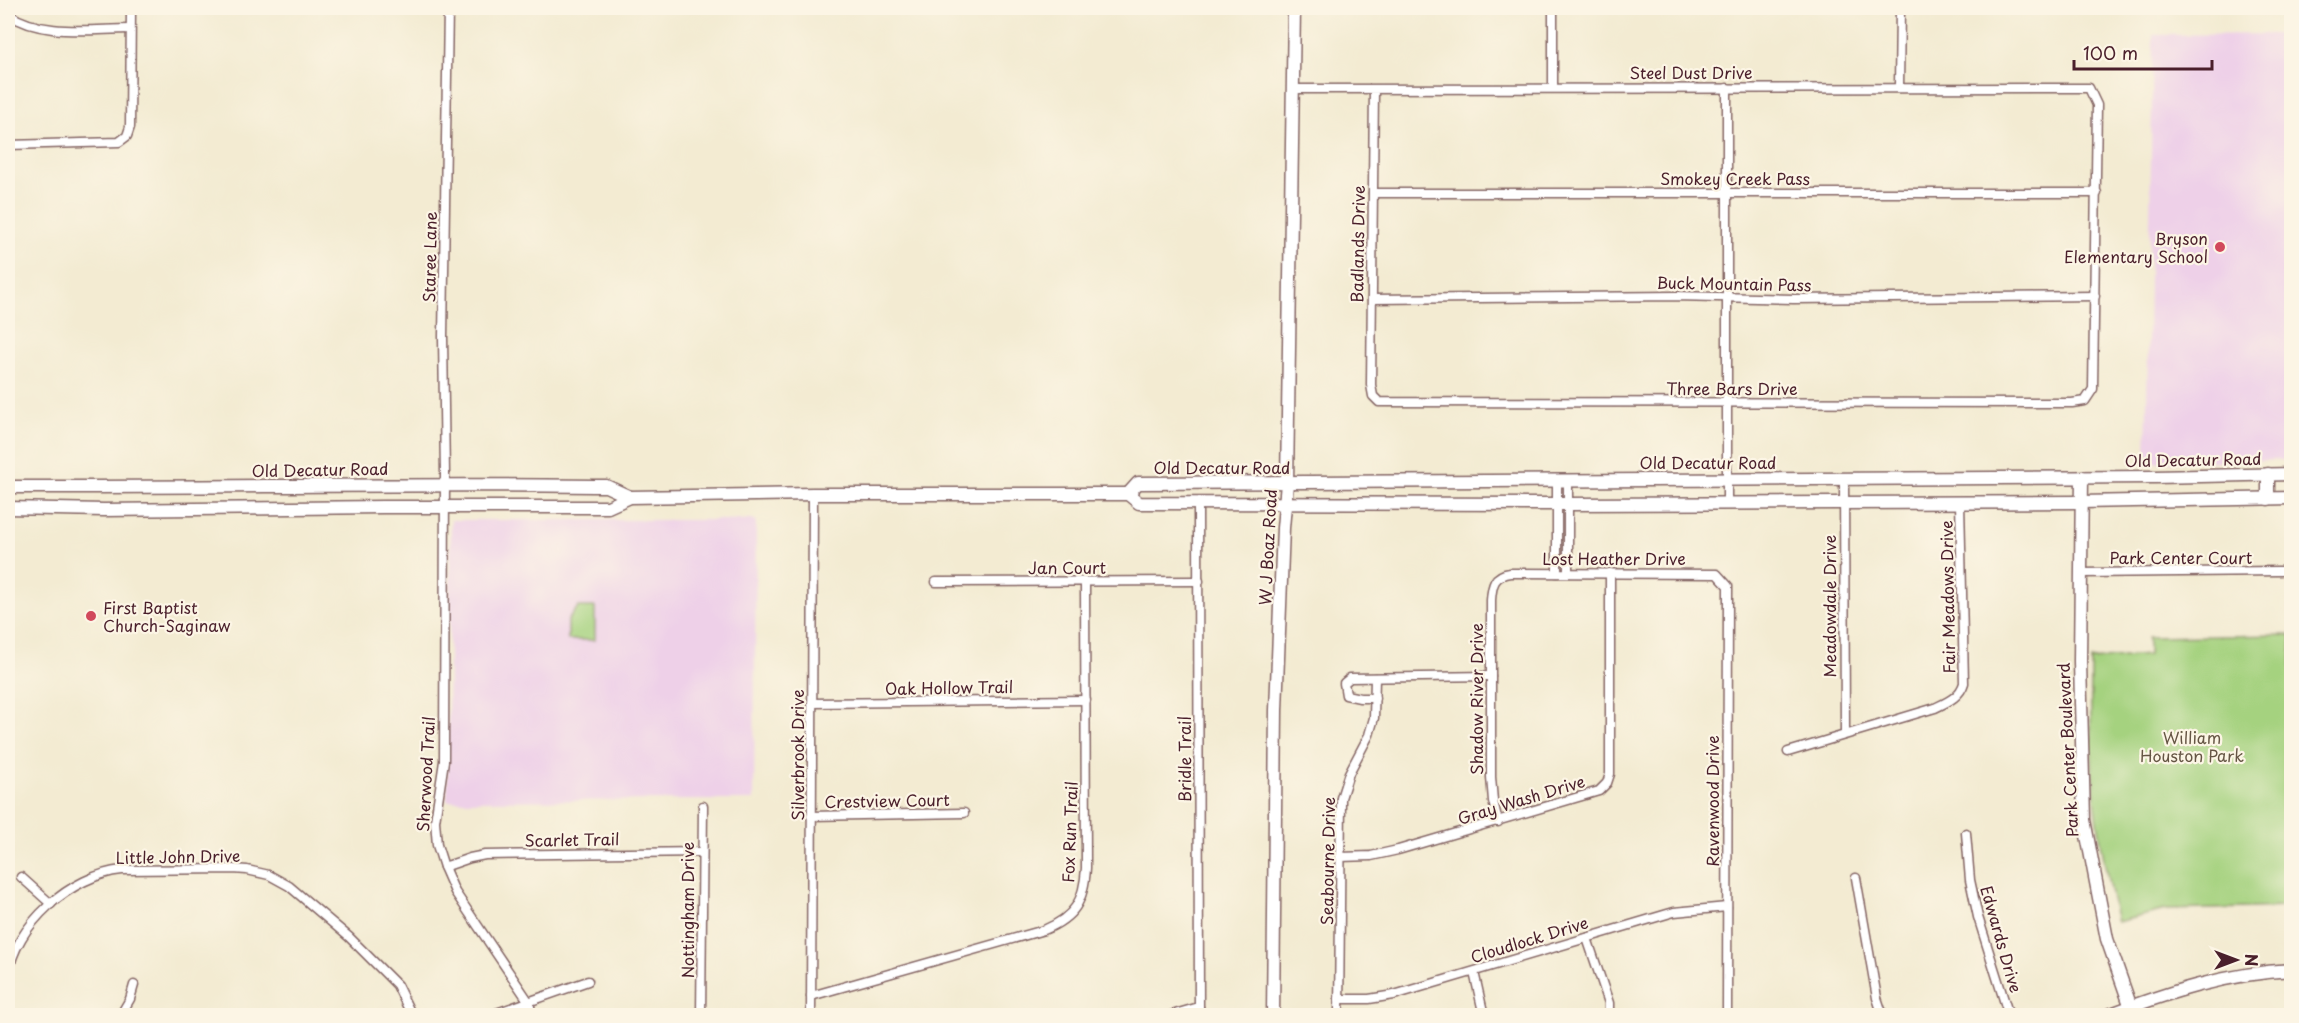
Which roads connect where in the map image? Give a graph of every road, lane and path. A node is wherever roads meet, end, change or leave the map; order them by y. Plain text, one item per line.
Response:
1 (131, 8) edge
2 (448, 8) edge
3 (1294, 8) edge
4 (1553, 8) edge
5 (1900, 8) edge
6 (8, 14) edge
7 (130, 29) junction
8 (1899, 87) junction
9 (1553, 88) junction
10 (1727, 88) junction
11 (1293, 89) junction
12 (1374, 89) junction
13 (8, 146) edge
14 (1373, 193) junction
15 (1726, 193) junction
16 (2097, 193) junction
17 (2095, 296) junction
18 (1726, 297) junction
19 (1372, 299) junction
20 (1375, 399) joint
21 (1727, 403) junction
22 (2268, 474) junction
23 (2292, 474) edge
24 (2082, 477) junction
25 (1727, 478) junction
26 (1844, 478) junction
27 (1562, 479) junction
28 (445, 483) junction
29 (1287, 483) junction
30 (8, 486) edge
31 (300, 486) junction
32 (813, 494) junction
33 (1128, 494) junction
34 (630, 497) junction
35 (2292, 498) edge
36 (2268, 499) junction
37 (1198, 502) junction
38 (1844, 502) junction
39 (1960, 502) junction
40 (2081, 502) junction
41 (1727, 503) junction
42 (1562, 504) junction
43 (1287, 505) junction
44 (8, 508) edge
45 (300, 508) junction
46 (445, 508) junction
47 (2281, 571) dead end
48 (1557, 573) junction
49 (1568, 573) junction
50 (1610, 573) junction
51 (2081, 573) junction
52 (1497, 578) joint
53 (1199, 581) junction
54 (936, 582) dead end
55 (1085, 582) junction
56 (1728, 586) joint
57 (1491, 676) junction
58 (1375, 678) junction
59 (1375, 698) junction
60 (1086, 700) junction
61 (812, 703) junction
62 (1845, 734) junction
63 (1788, 752) dead end
64 (703, 806) dead end
65 (964, 813) dead end
66 (812, 816) junction
67 (1498, 822) junction
68 (1965, 833) dead end
69 (702, 852) junction
70 (1340, 857) junction
71 (444, 867) junction
72 (21, 877) dead end
73 (1856, 878) dead end
74 (51, 904) junction
75 (1727, 907) junction
76 (1587, 938) junction
77 (2292, 970) edge
78 (1474, 972) junction
79 (8, 976) edge
80 (588, 981) dead end
81 (134, 985) dead end
82 (811, 996) junction
83 (1339, 999) junction
84 (529, 1002) junction
85 (1199, 1011) edge
86 (2132, 1011) edge
87 (120, 1016) edge
88 (412, 1016) edge
89 (488, 1016) edge
90 (532, 1016) edge
91 (701, 1016) edge
92 (811, 1016) edge
93 (1168, 1016) edge
94 (1273, 1016) edge
95 (1339, 1016) edge
96 (1484, 1016) edge
97 (1609, 1016) edge
98 (1727, 1016) edge
99 (1883, 1016) edge
100 (2009, 1016) edge
101 (2106, 1016) edge

1 - 7 street
2 - 28 street, Staree Lane
3 - 11 main road, W J Boaz Road
4 - 9 street
5 - 8 street
6 - 7 street
7 - 13 street
8 - 10 street, Steel Dust Drive
8 - 16 street, Steel Dust Drive
9 - 10 street, Steel Dust Drive
9 - 12 street, Steel Dust Drive
10 - 15 street
11 - 12 street, Steel Dust Drive
11 - 29 main road, W J Boaz Road
12 - 14 street, Badlands Drive
14 - 15 street, Smokey Creek Pass
14 - 19 street, Badlands Drive
15 - 16 street, Smokey Creek Pass
15 - 18 street
16 - 17 street
17 - 18 street, Buck Mountain Pass
17 - 21 street, Three Bars Drive
18 - 19 street, Buck Mountain Pass
18 - 21 street
19 - 20 street, Badlands Drive
20 - 21 street, Three Bars Drive
21 - 25 street
22 - 23 main road, Old Decatur Road
22 - 24 main road, Old Decatur Road
22 - 36 main road
24 - 26 main road, Old Decatur Road
24 - 40 main road, Park Center Boulevard
25 - 26 main road, Old Decatur Road
25 - 27 main road, Old Decatur Road
25 - 41 street
26 - 38 street, Meadowdale Drive
27 - 29 main road, Old Decatur Road
27 - 42 street
28 - 31 main road, Old Decatur Road
28 - 34 main road, Old Decatur Road
28 - 46 street, Staree Lane
29 - 33 main road, Old Decatur Road
29 - 43 main road, W J Boaz Road
30 - 31 main road, Old Decatur Road
31 - 45 main road
32 - 33 main road, Old Decatur Road
32 - 34 main road, Old Decatur Road
32 - 61 street, Silverbrook Drive
33 - 37 main road, Old Decatur Road
34 - 46 main road, Old Decatur Road
35 - 36 main road, Old Decatur Road
36 - 40 main road, Old Decatur Road
37 - 43 main road, Old Decatur Road
37 - 53 street, Bridle Trail
38 - 39 main road, Old Decatur Road
38 - 41 main road, Old Decatur Road
38 - 62 street, Meadowdale Drive
39 - 40 main road, Old Decatur Road
39 - 62 street, Fair Meadows Drive
40 - 51 main road, Park Center Boulevard
41 - 42 main road, Old Decatur Road
42 - 43 main road, Old Decatur Road
42 - 48 street
42 - 49 street
43 - 94 main road, W J Boaz Road
44 - 45 main road, Old Decatur Road
45 - 46 main road, Old Decatur Road
46 - 71 street, Sherwood Trail
47 - 51 street, Park Center Court
48 - 49 street, Lost Heather Drive
48 - 52 street, Lost Heather Drive
49 - 50 street, Lost Heather Drive
50 - 56 street, Lost Heather Drive
50 - 67 street, Gray Wash Drive
51 - 86 main road, Park Center Boulevard
52 - 57 street, Shadow River Drive
53 - 55 street, Jan Court
53 - 85 street, Bridle Trail
54 - 55 street, Jan Court
55 - 60 street, Fox Run Trail
56 - 75 street, Ravenwood Drive
57 - 58 street
57 - 67 street, Shadow River Drive
58 - 59 street, Seabourne Drive
58 - 59 street
59 - 70 street, Seabourne Drive
60 - 61 street, Oak Hollow Trail
60 - 82 street, Fox Run Trail
61 - 66 street, Silverbrook Drive
62 - 63 street
64 - 69 street, Nottingham Drive
65 - 66 street, Crestview Court
66 - 82 street, Silverbrook Drive
67 - 70 street, Gray Wash Drive
68 - 100 street, Edwards Drive
69 - 71 street, Scarlet Trail
69 - 91 street, Nottingham Drive
70 - 83 street, Seabourne Drive
71 - 84 street, Sherwood Trail
72 - 74 street
73 - 99 street
74 - 79 street, Little John Drive
74 - 88 street, Little John Drive
75 - 76 street, Cloudlock Drive
75 - 98 street, Ravenwood Drive
76 - 78 street, Cloudlock Drive
76 - 97 street
77 - 86 main road
78 - 83 street, Cloudlock Drive
78 - 96 street
80 - 84 street
81 - 87 street
82 - 92 street, Silverbrook Drive
83 - 95 street, Seabourne Drive
84 - 89 street
84 - 90 street, Sherwood Trail
85 - 93 street
86 - 101 main road

